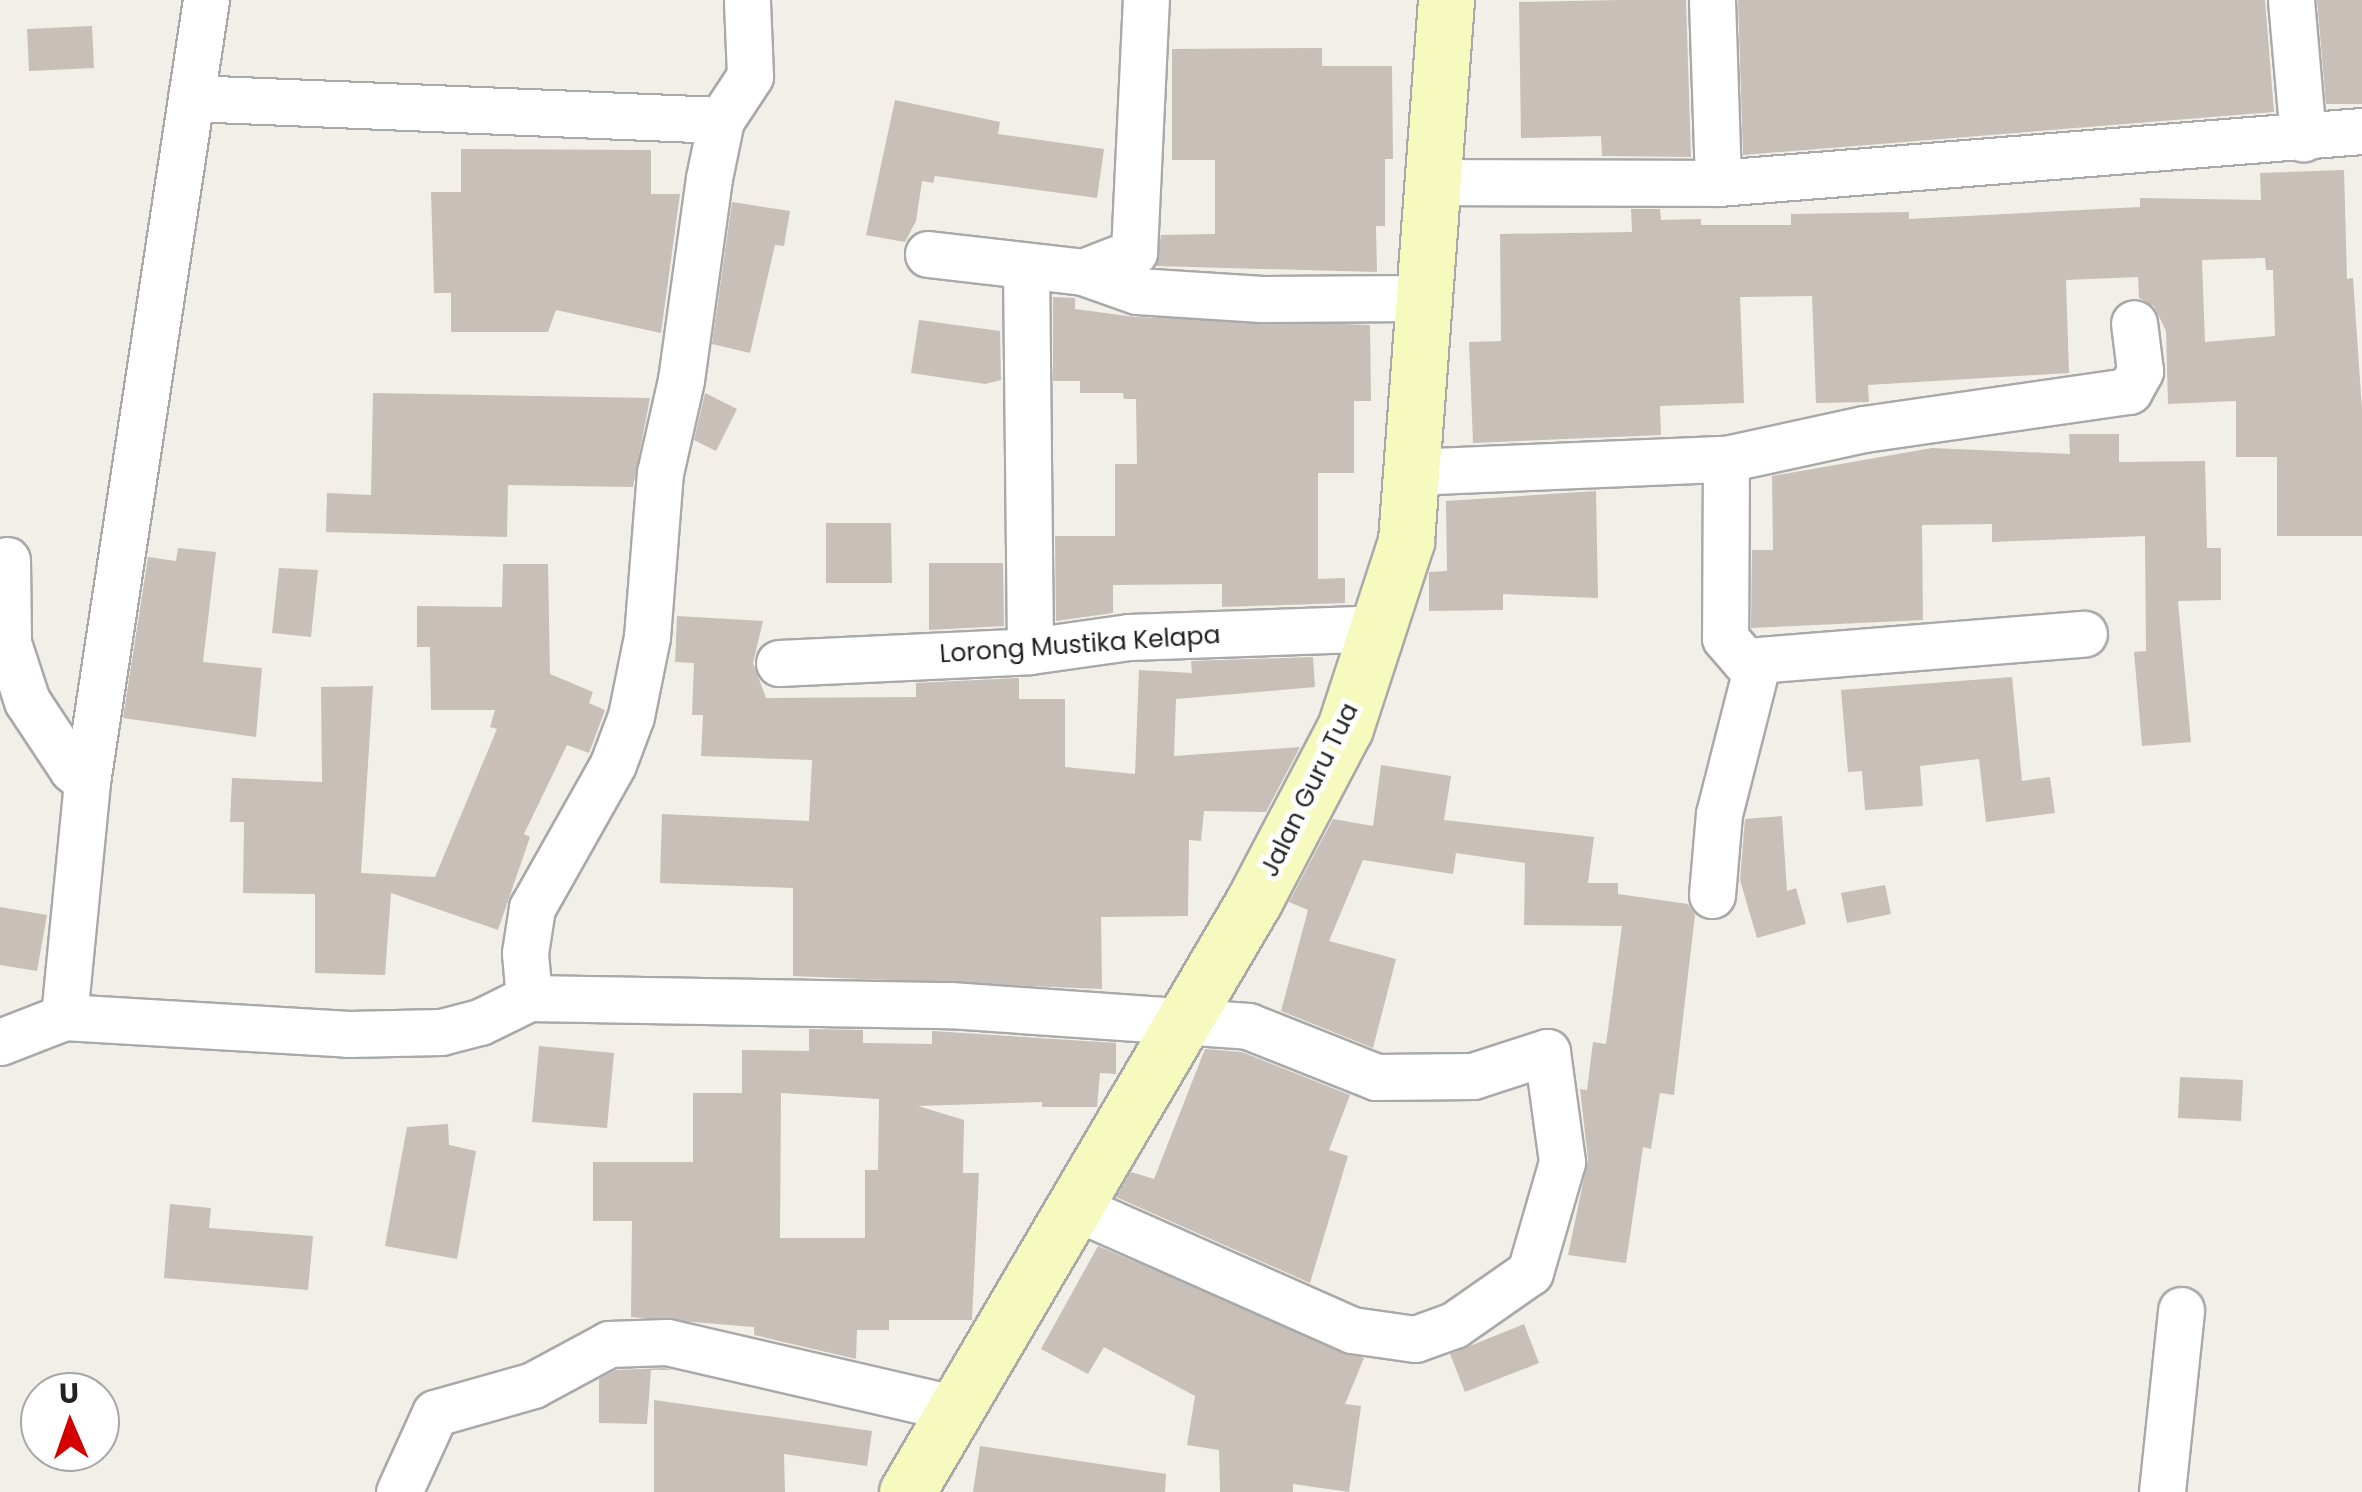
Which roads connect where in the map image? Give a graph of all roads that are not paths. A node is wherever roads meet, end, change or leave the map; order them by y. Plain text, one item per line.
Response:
1 (206, 0) edge
2 (747, 0) edge
3 (1146, 0) edge
4 (1446, 0) edge
5 (1712, 0) edge
6 (2291, 0) edge
7 (191, 98) junction
8 (721, 120) junction
9 (2303, 138) junction
10 (2361, 139) edge
11 (1433, 182) junction
12 (1718, 183) junction
13 (928, 254) dead end
14 (1026, 266) junction
15 (1083, 272) junction
16 (1424, 298) junction
17 (2134, 323) dead end
18 (1726, 460) junction
19 (1410, 472) junction
20 (6, 560) dead end
21 (1381, 628) junction
22 (2084, 634) dead end
23 (1030, 650) junction
24 (778, 663) dead end
25 (1758, 666) junction
26 (87, 782) junction
27 (1712, 895) dead end
28 (529, 998) junction
29 (64, 1016) junction
30 (1184, 1020) junction
31 (0, 1042) edge
32 (1072, 1206) junction
33 (2182, 1310) dead end
34 (952, 1408) junction
35 (399, 1492) edge
36 (907, 1492) edge
37 (2162, 1492) edge

1 - 7 street
2 - 8 street
3 - 15 street
4 - 11 main road, Jalan Guru Tua
5 - 12 street
6 - 9 street
7 - 8 street
7 - 26 street
8 - 28 street
9 - 10 street
9 - 12 street
11 - 12 street
11 - 16 main road, Jalan Guru Tua
13 - 14 street
14 - 15 street
14 - 23 street
15 - 16 street
16 - 19 main road, Jalan Guru Tua
17 - 18 street
18 - 19 street
18 - 25 street
19 - 21 main road, Jalan Guru Tua
20 - 26 street
21 - 23 street, Lorong Mustika Kelapa
21 - 30 main road, Jalan Guru Tua
22 - 25 street
23 - 24 street, Lorong Mustika Kelapa
25 - 27 street
26 - 29 street
28 - 29 street
28 - 30 street
29 - 31 street
30 - 32 main road, Jalan Guru Tua
30 - 32 street
32 - 34 main road, Jalan Guru Tua
33 - 37 street
34 - 35 street
34 - 36 main road, Jalan Guru Tua

